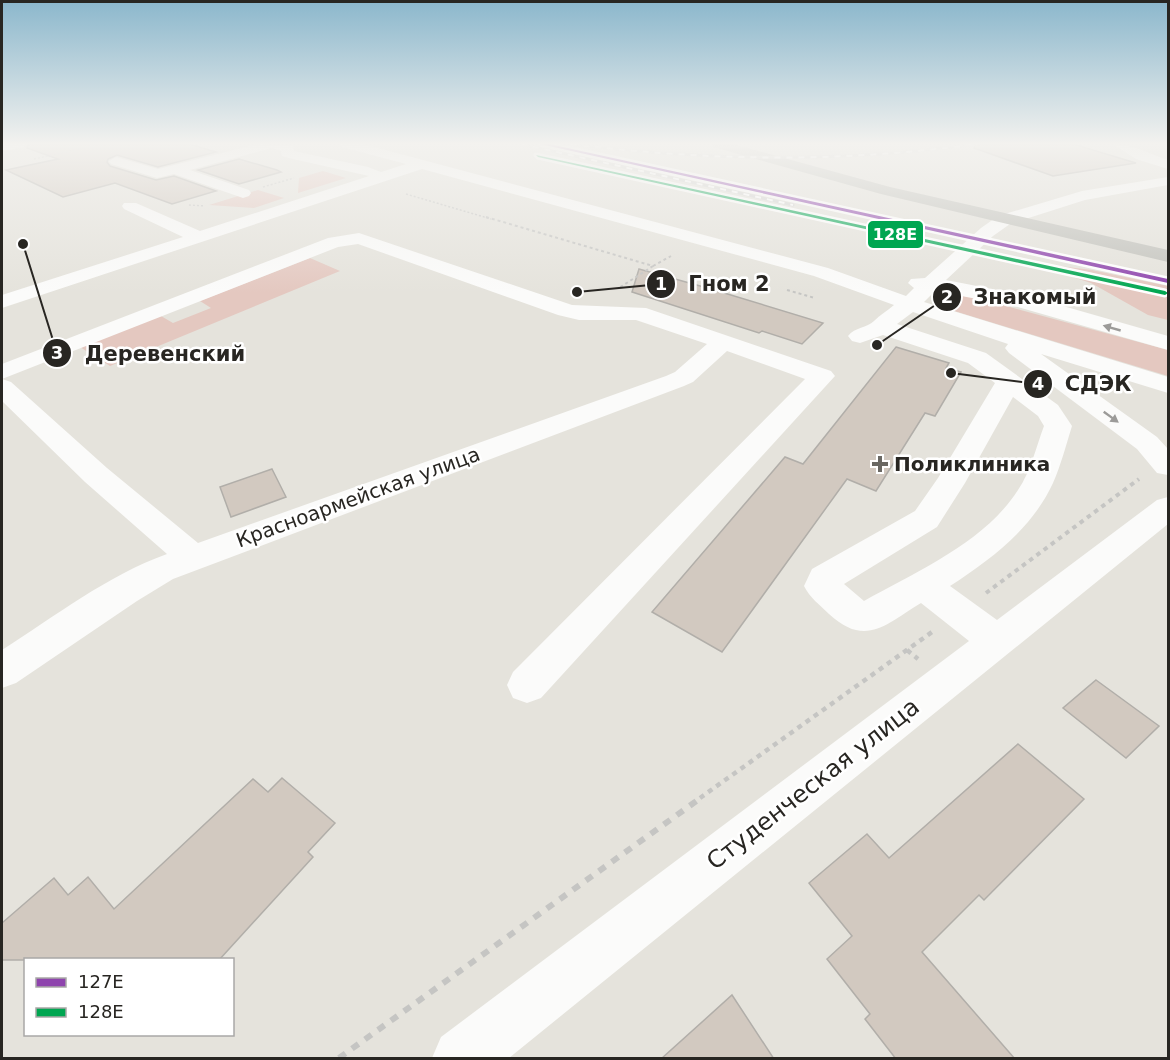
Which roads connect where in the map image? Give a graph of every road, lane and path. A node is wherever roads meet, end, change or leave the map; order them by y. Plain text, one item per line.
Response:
1 (331, 193) edge
2 (405, 193) edge
3 (530, 193) edge
4 (898, 193) edge
5 (1097, 193) edge
6 (130, 206) dead end
7 (1004, 220) junction
8 (198, 237) junction
9 (964, 255) junction
10 (1168, 256) edge
11 (682, 259) dead end
12 (653, 266) junction
13 (821, 272) junction
14 (930, 284) junction
15 (786, 289) dead end
16 (820, 299) dead end
17 (1015, 301) junction
18 (2, 302) edge
19 (910, 304) junction
20 (579, 314) junction
21 (885, 326) junction
22 (996, 333) junction
23 (860, 336) dead end
24 (723, 342) junction
25 (1168, 343) edge
26 (2, 372) edge
27 (1008, 382) junction
28 (1168, 385) edge
29 (2, 387) edge
30 (1168, 466) edge
31 (1161, 500) edge
32 (192, 557) junction
33 (922, 584) junction
34 (959, 612) junction
35 (997, 641) junction
36 (2, 671) edge
37 (528, 685) dead end
38 (339, 1059) edge
39 (462, 1059) edge

1 - 8 street
2 - 12 path
3 - 13 street
4 - 7 main road
5 - 7 street
6 - 8 street
7 - 9 street
7 - 10 main road
8 - 18 street
9 - 14 street
9 - 17 street
11 - 12 path
12 - 20 path
13 - 14 street
13 - 19 street
14 - 17 street
14 - 19 street
15 - 16 path
25 -> 17 street
19 - 21 street
19 - 22 street
20 - 24 street
20 - 26 street
21 - 23 street
21 - 27 street
22 - 28 street
22 -> 30 street
24 - 32 street, Красноармейская улица
24 - 37 street
27 - 33 street
27 - 33 street
29 - 32 street
31 - 34 path
31 - 35 street, Студенческая улица
32 - 36 street, Красноармейская улица
33 - 34 street
34 - 35 street
34 - 38 path
35 - 39 street, Студенческая улица

